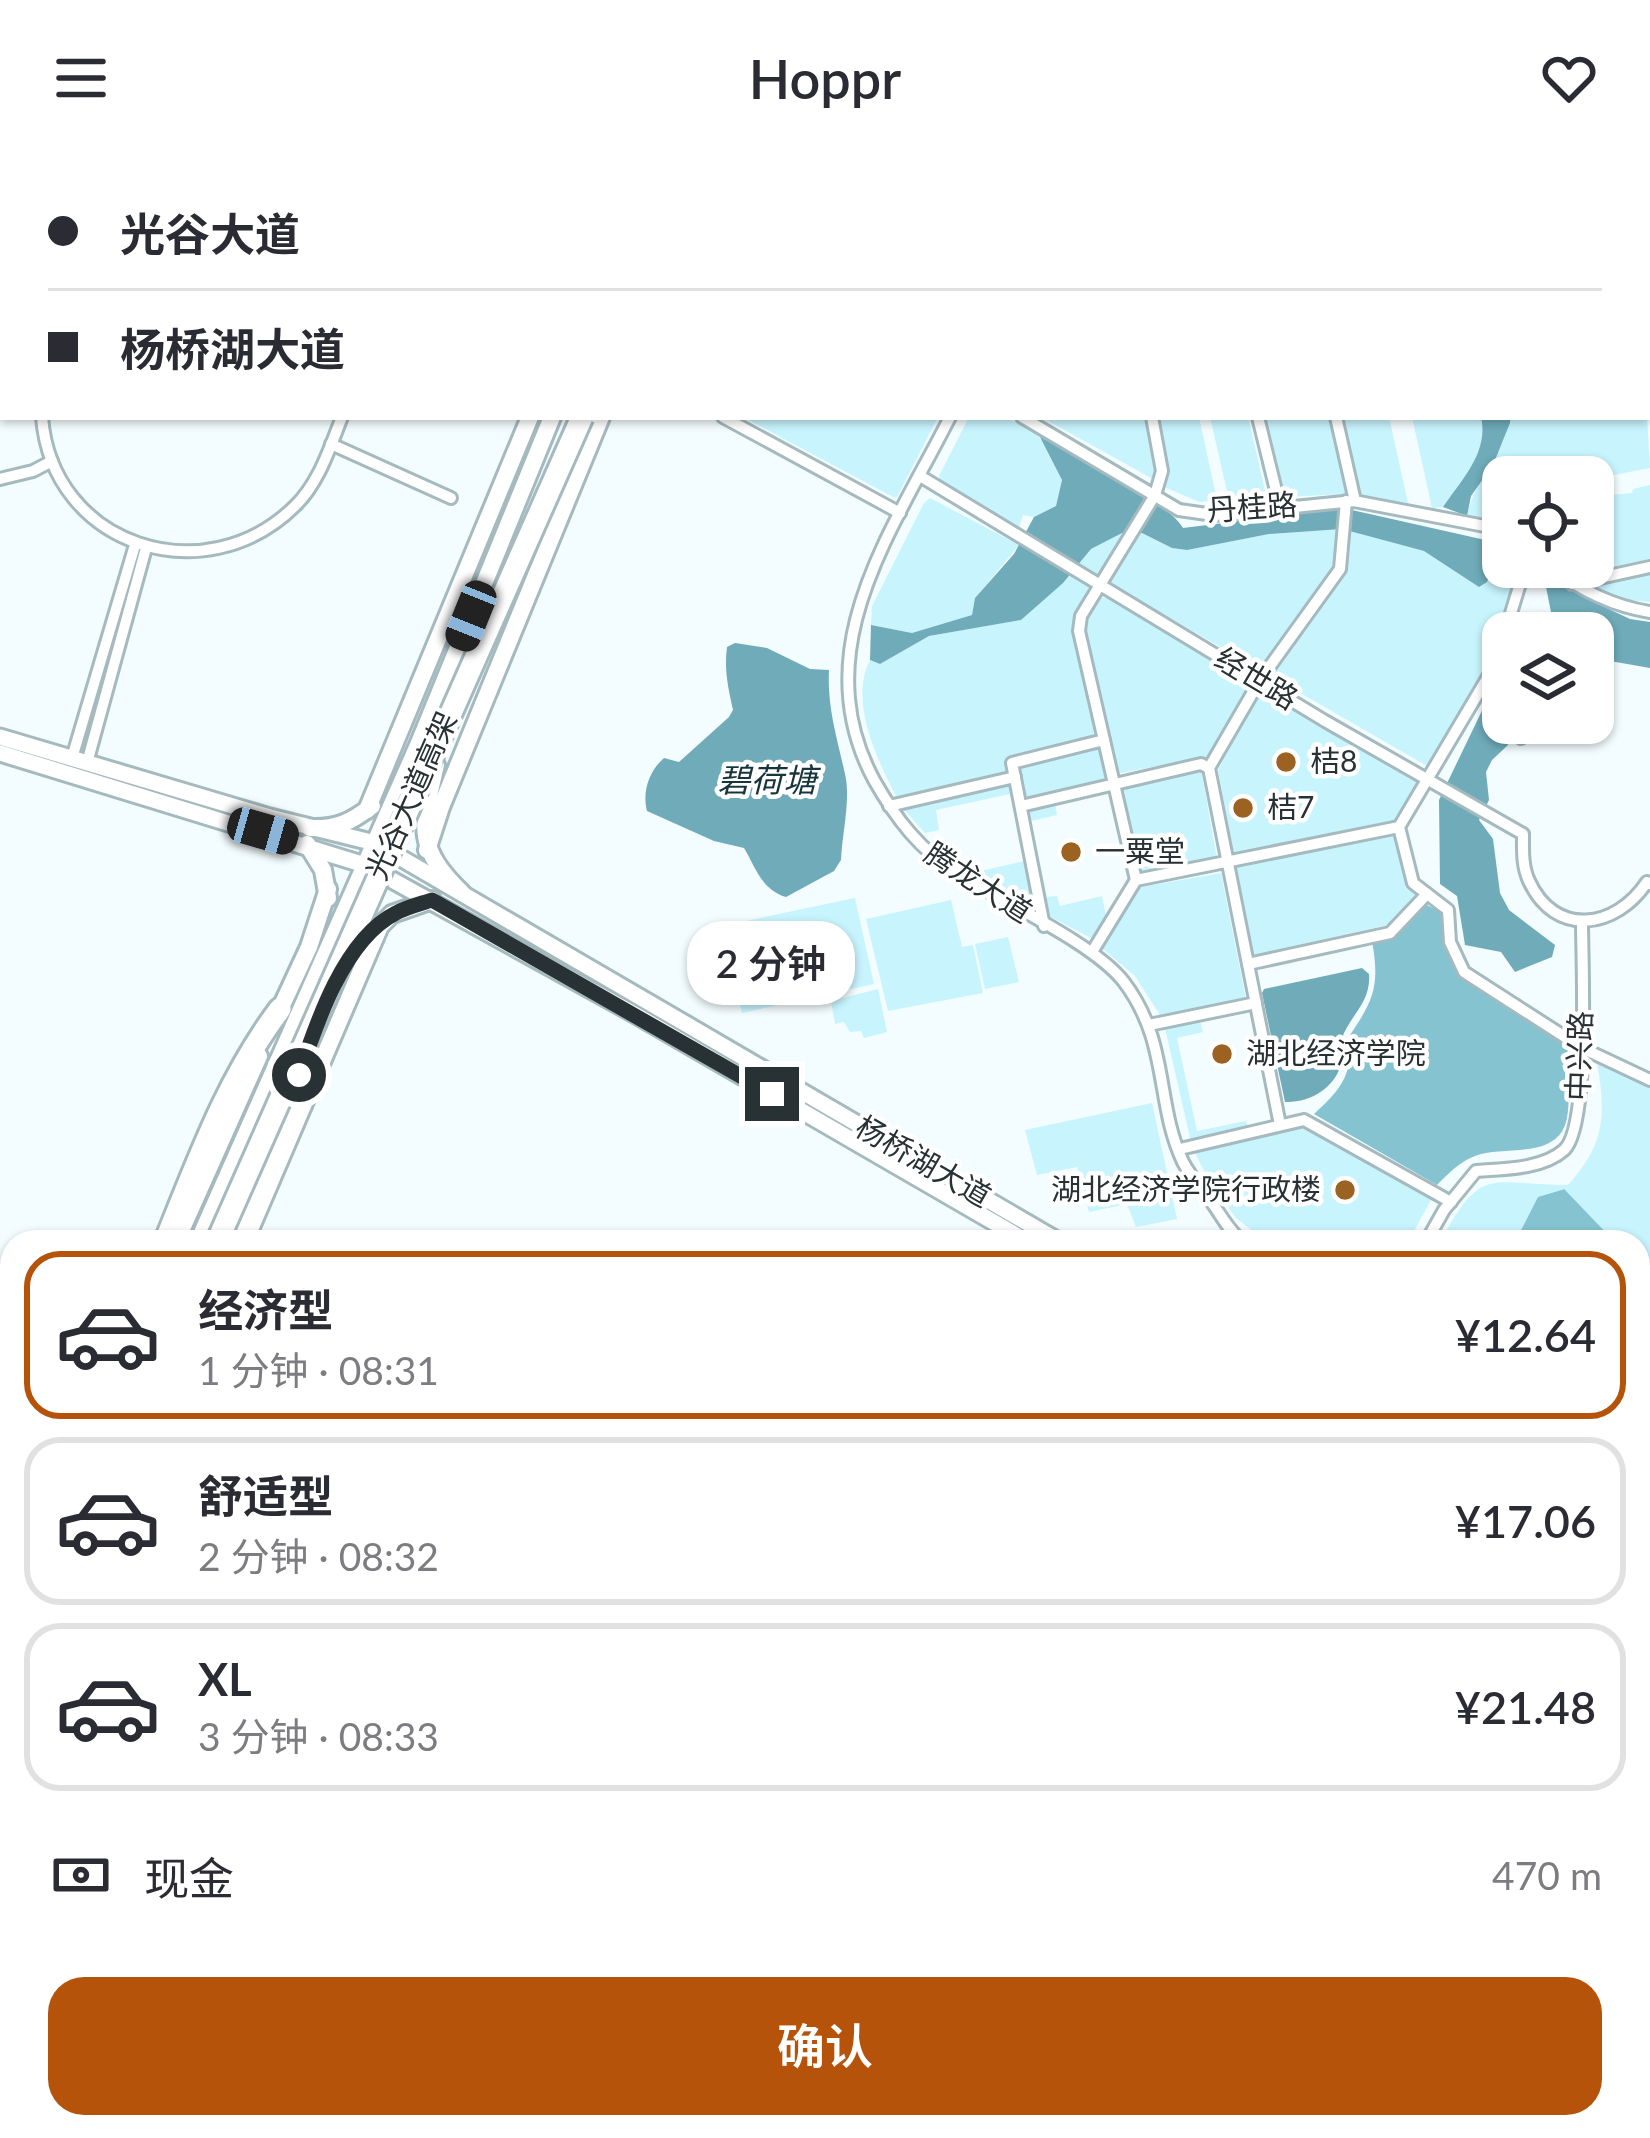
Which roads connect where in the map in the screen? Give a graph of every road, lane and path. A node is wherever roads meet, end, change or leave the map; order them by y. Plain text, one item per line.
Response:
1 (42, 420) edge
2 (341, 420) edge
3 (529, 420) edge
4 (550, 420) edge
5 (575, 420) edge
6 (575, 420) edge
7 (600, 420) edge
8 (728, 420) edge
9 (948, 420) edge
10 (1027, 420) edge
11 (1153, 420) edge
12 (1259, 420) edge
13 (1336, 420) edge
14 (331, 444) junction
15 (52, 461) junction
16 (920, 476) junction
17 (0, 479) edge
18 (496, 493) junction
19 (1154, 497) junction
20 (451, 498) dead end
21 (1349, 503) junction
22 (1280, 507) junction
23 (900, 513) junction
24 (1482, 529) edge
25 (141, 547) junction
26 (1650, 567) edge
27 (1614, 575) edge
28 (1099, 585) junction
29 (1582, 588) edge
30 (1650, 612) edge
31 (471, 616) junction
32 (519, 617) junction
33 (1260, 680) junction
34 (1482, 683) edge
35 (468, 687) junction
36 (0, 737) edge
37 (1104, 740) junction
38 (419, 743) junction
39 (0, 752) edge
40 (437, 757) junction
41 (80, 760) junction
42 (1210, 768) junction
43 (1016, 777) junction
44 (1427, 779) junction
45 (1114, 785) junction
46 (889, 806) junction
47 (1022, 806) junction
48 (367, 809) junction
49 (1399, 826) junction
50 (308, 836) junction
51 (375, 843) junction
52 (428, 850) junction
53 (394, 854) junction
54 (1227, 861) junction
55 (365, 865) junction
56 (386, 875) junction
57 (1136, 880) junction
58 (1650, 884) edge
59 (328, 889) junction
60 (462, 893) junction
61 (1427, 893) junction
62 (432, 900) junction
63 (1582, 922) junction
64 (380, 926) junction
65 (1044, 926) junction
66 (1092, 952) junction
67 (323, 958) junction
68 (1248, 964) junction
69 (336, 980) junction
70 (1256, 1003) junction
71 (287, 1017) junction
72 (1148, 1025) junction
73 (309, 1043) junction
74 (1582, 1048) junction
75 (1650, 1080) edge
76 (1280, 1125) junction
77 (1180, 1149) junction
78 (1451, 1202) junction
79 (170, 1230) edge
80 (181, 1230) edge
81 (203, 1230) edge
82 (221, 1230) edge
83 (222, 1230) edge
84 (240, 1230) edge
85 (250, 1230) edge
86 (1007, 1230) edge
87 (1039, 1230) edge
88 (1234, 1230) edge
89 (1434, 1230) edge

1 - 15 street
2 - 14 street
3 - 18 main road
4 - 31 main road
5 - 35 main road
6 - 82 highway, 光谷大道高架, bridge
7 - 32 main road
8 - 23 street
9 - 16 street, 腾龙大道
10 - 19 street, 丹桂路
11 - 19 street
12 - 22 street
13 - 21 street
14 - 20 street
14 - 25 street
15 - 17 street
15 - 25 street
16 - 23 street, 腾龙大道
16 - 28 street, 经世路
18 - 31 main road
18 - 48 main road
19 - 22 street, 丹桂路
19 - 28 street
21 - 22 street, 丹桂路
21 - 24 street, 丹桂路
21 - 33 street
23 - 46 street, 腾龙大道
25 - 41 street
26 - 27 street
28 - 33 street, 经世路
28 - 37 street
29 - 30 street
31 - 38 main road
32 - 35 main road
32 - 52 main road
33 - 42 street
33 - 44 street, 经世路
34 - 44 street
35 - 40 main road
36 - 41 main road, 杨桥湖大道
37 - 43 street
37 - 45 street
38 - 48 main road
38 - 51 main road
39 - 50 main road, 杨桥湖大道
40 - 52 main road
40 - 53 main road
41 - 50 main road, 杨桥湖大道
42 - 45 street
42 - 54 street
43 - 46 street
43 - 47 street
44 - 49 street
44 - 63 street, 经世路
45 - 47 street
45 - 57 street
46 - 65 street, 腾龙大道
47 - 65 street
48 - 50 main road
49 - 54 street
49 - 61 street
50 - 51 main road, 杨桥湖大道
50 - 55 main road, 杨桥湖大道
50 - 59 main road
51 - 53 main road, 杨桥湖大道
51 - 55 main road
52 - 60 main road
53 - 56 main road
53 - 60 main road, 杨桥湖大道
54 - 57 street
54 - 68 street
55 - 56 main road, 杨桥湖大道
55 - 67 main road
56 - 62 main road, 杨桥湖大道
56 - 69 main road
57 - 66 street
58 - 63 street
59 - 67 main road
59 - 71 main road
60 - 87 main road, 杨桥湖大道
61 - 68 street
61 - 74 street
62 - 64 main road
62 - 86 main road, 杨桥湖大道
63 - 74 street, 中兴路
64 - 69 main road
64 - 85 main road
65 - 66 street, 腾龙大道
66 - 72 street, 腾龙大道
67 - 71 main road
68 - 70 street
69 - 73 main road
70 - 72 street
70 - 76 street
71 - 79 highway
71 - 80 main road
71 - 81 main road
72 - 77 street, 腾龙大道
73 - 83 main road
73 - 84 highway
74 - 75 street
74 - 78 street, 中兴路
76 - 77 street
76 - 78 street
77 - 88 street, 腾龙大道
78 - 89 street, 中兴路

